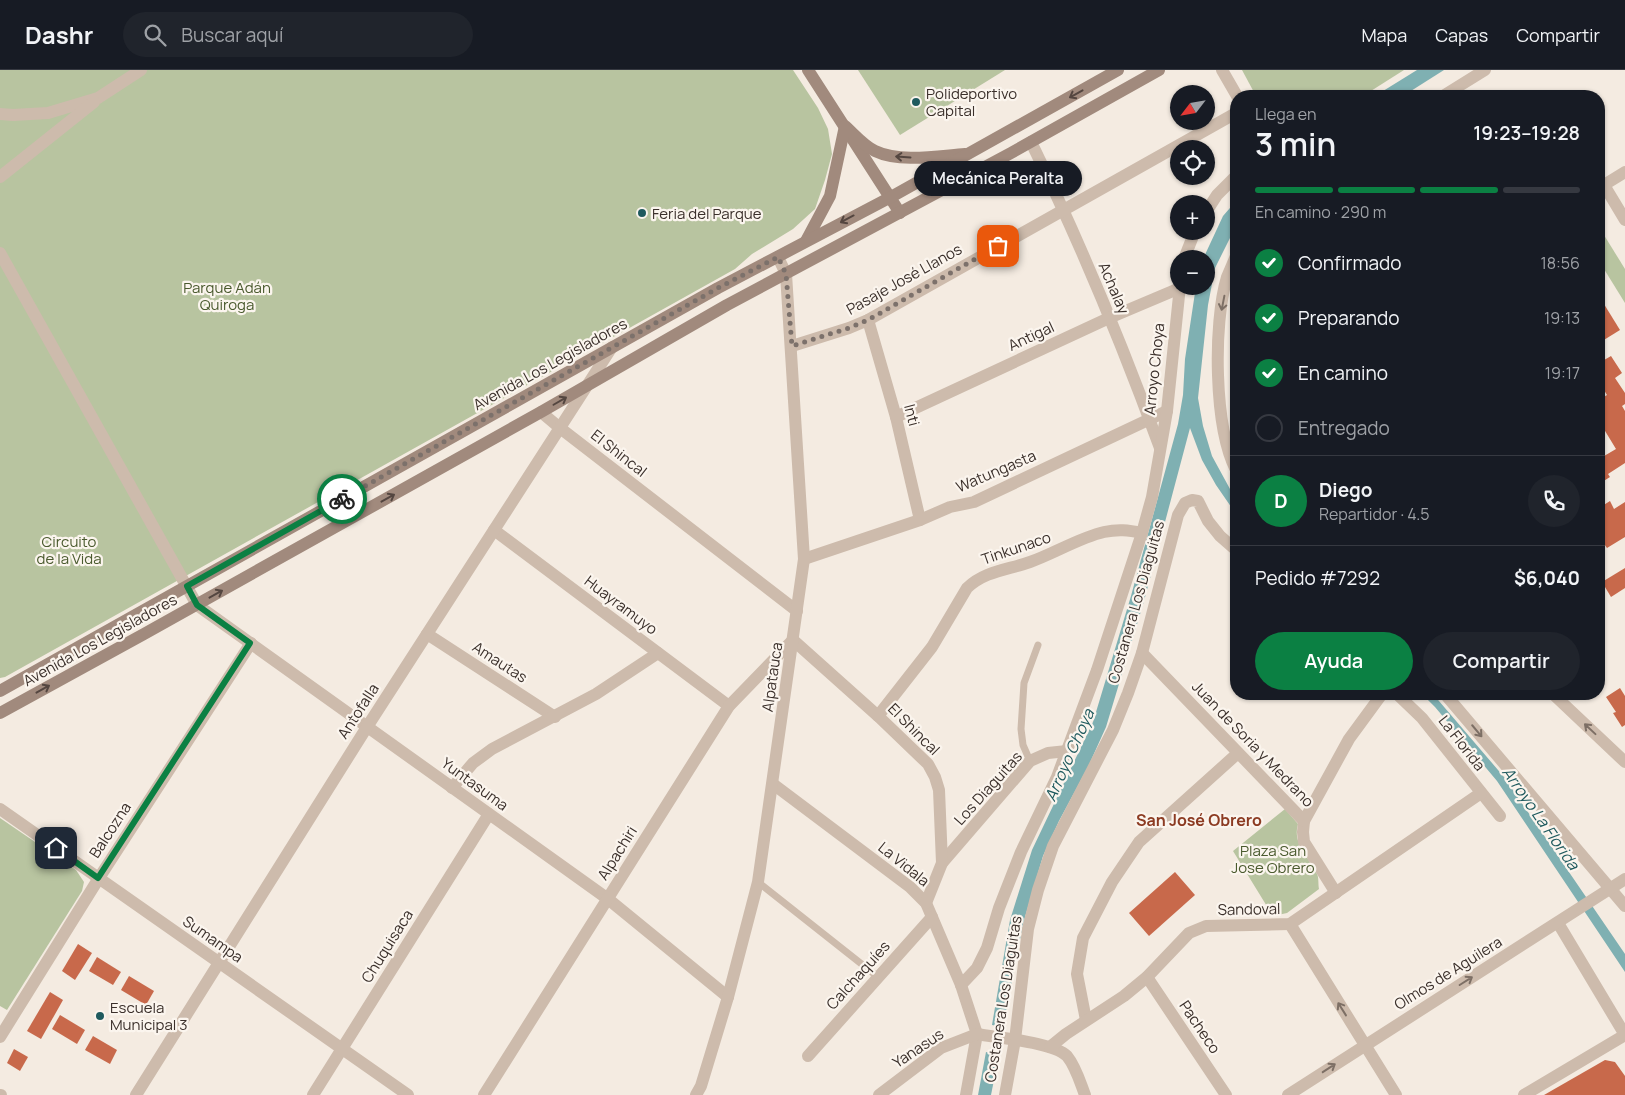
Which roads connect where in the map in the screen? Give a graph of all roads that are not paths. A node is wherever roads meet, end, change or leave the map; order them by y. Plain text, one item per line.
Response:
1 (141, 70) edge
2 (808, 70) edge
3 (1118, 70) edge
4 (1159, 70) edge
5 (1222, 70) edge
6 (1485, 70) edge
7 (1234, 90) edge
8 (1453, 90) edge
9 (98, 98) junction
10 (0, 114) edge
11 (1230, 116) edge
12 (845, 126) junction
13 (1031, 142) junction
14 (970, 154) junction
15 (1625, 172) edge
16 (0, 177) edge
17 (1230, 182) edge
18 (1605, 184) edge
19 (1605, 192) edge
20 (890, 197) junction
21 (1215, 198) edge
22 (1064, 209) junction
23 (900, 213) junction
24 (1625, 220) edge
25 (806, 241) junction
26 (0, 253) edge
27 (778, 257) junction
28 (1230, 271) edge
29 (786, 274) junction
30 (1170, 291) edge
31 (1179, 295) edge
32 (1109, 318) junction
33 (868, 320) junction
34 (792, 346) junction
35 (612, 347) junction
36 (589, 384) junction
37 (1167, 411) junction
38 (541, 412) junction
39 (896, 417) junction
40 (1150, 420) junction
41 (560, 428) junction
42 (1161, 450) junction
43 (1230, 453) edge
44 (920, 520) junction
45 (494, 530) junction
46 (1142, 533) junction
47 (1230, 545) edge
48 (804, 559) junction
49 (187, 586) junction
50 (197, 605) junction
51 (797, 611) junction
52 (428, 634) junction
53 (793, 640) junction
54 (250, 643) junction
55 (1038, 645) dead end
56 (658, 653) junction
57 (1142, 653) junction
58 (0, 691) edge
59 (1378, 700) edge
60 (1403, 700) edge
61 (1450, 700) edge
62 (1559, 700) edge
63 (729, 706) junction
64 (0, 712) edge
65 (878, 716) junction
66 (555, 717) junction
67 (367, 727) junction
68 (1067, 751) junction
69 (1238, 753) junction
70 (1030, 762) junction
71 (1625, 762) edge
72 (773, 784) junction
73 (452, 788) junction
74 (1481, 794) junction
75 (0, 809) edge
76 (490, 814) junction
77 (1500, 816) dead end
78 (1304, 821) junction
79 (942, 863) junction
80 (98, 878) junction
81 (1625, 879) edge
82 (758, 882) junction
83 (1606, 891) junction
84 (1336, 893) junction
85 (608, 899) junction
86 (926, 903) junction
87 (1625, 906) edge
88 (932, 917) junction
89 (1558, 923) junction
90 (1290, 924) junction
91 (220, 963) junction
92 (878, 976) junction
93 (1147, 977) junction
94 (961, 985) junction
95 (728, 996) junction
96 (1086, 1020) junction
97 (982, 1035) junction
98 (1625, 1035) edge
99 (0, 1037) edge
100 (1008, 1039) junction
101 (1365, 1045) junction
102 (1050, 1047) junction
103 (342, 1049) junction
104 (808, 1056) dead end
105 (136, 1095) edge
106 (313, 1095) edge
107 (408, 1095) edge
108 (484, 1095) edge
109 (696, 1095) edge
110 (879, 1095) edge
111 (966, 1095) edge
112 (1005, 1095) edge
113 (1085, 1095) edge
114 (1226, 1095) edge
115 (1288, 1095) edge
116 (1396, 1095) edge
117 (1524, 1095) edge

1 - 9 street
2 - 12 main road
3 -> 14 main road, Avenida Los Legisladores
4 - 13 main road, Avenida Los Legisladores
5 - 7 street
6 - 8 street
9 - 10 street
9 - 16 street
11 - 22 street, Pasaje José Llanos
14 -> 12 main road
12 - 20 main road
12 - 25 main road
13 - 22 street, Achalay
13 - 23 main road, Avenida Los Legisladores
14 - 20 main road, Avenida Los Legisladores
15 - 18 street
17 - 21 street
19 - 24 street
20 - 23 main road
20 -> 25 main road, Avenida Los Legisladores
22 - 32 street, Achalay
22 - 33 street, Pasaje José Llanos
23 - 29 main road, Avenida Los Legisladores
25 - 27 main road, Avenida Los Legisladores
26 - 49 street
27 - 29 street, Alpatauca
27 - 35 main road, Avenida Los Legisladores
28 -> 43 street
29 - 34 street, Alpatauca
29 - 36 main road, Avenida Los Legisladores
30 - 32 street, Antigal
31 - 37 street, Arroyo Choya
32 - 39 street, Antigal
32 - 40 street, Achalay
33 - 34 street, Pasaje José Llanos
33 - 39 street, Inti
34 - 48 street, Alpatauca
35 - 36 street, Antofalla
35 - 49 main road, Avenida Los Legisladores
38 -> 36 main road, Avenida Los Legisladores
36 - 41 street, Antofalla
37 - 40 street, Watungasta
37 - 42 street, Arroyo Choya
38 - 41 street, El Shincal
50 -> 38 main road, Avenida Los Legisladores
39 - 44 street, Inti
40 - 42 street, Achalay
40 - 44 street, Watungasta
41 - 45 street, Antofalla
41 - 51 street, El Shincal
42 - 46 street, Arroyo Choya
44 - 48 street, Watungasta
45 - 52 street, Antofalla
45 - 56 street, Huayramuyo
46 - 65 street, Tinkunaco
46 - 68 street, Arroyo Choya
47 - 57 street, Costanera Los Diaguitas
48 - 51 street, Alpatauca
49 - 50 street
49 - 58 main road, Avenida Los Legisladores
50 - 54 street, Yuntasuma
64 -> 50 main road, Avenida Los Legisladores
51 - 53 street, Alpatauca
52 - 66 street, Amautas
52 - 67 street, Antofalla
53 - 63 street, Alpachiri
53 - 65 street, El Shincal
53 - 72 street, Alpatauca
54 - 67 street, Yuntasuma
54 - 80 street, Balcozna
55 - 70 lane
56 - 63 street, Huayramuyo
56 - 66 street
57 - 69 street, Juan de Soria y Medrano
57 - 100 street, Costanera Los Diaguitas
59 - 78 street
60 - 74 street, La Florida
61 -> 83 street
71 -> 62 street
63 - 85 street, Alpachiri
65 - 79 street, El Shincal
66 - 73 street
67 - 73 street, Yuntasuma
67 - 91 street, Antofalla
68 - 70 street, Los Diaguitas
68 - 94 street, Arroyo Choya
69 - 78 street, Juan de Soria y Medrano
69 - 96 street
70 - 79 street, Los Diaguitas
72 - 82 street, Alpatauca
72 - 86 street, La Vidala
73 - 76 street, Yuntasuma
74 - 77 street, La Florida
74 - 84 street, Sandoval
75 - 80 street, Sumampa
76 - 85 street, Yuntasuma
76 - 103 street, Chuquisaca
78 - 84 street, Juan de Soria y Medrano
79 - 86 street, El Shincal
80 - 91 street, Sumampa
80 - 99 street, Balcozna
81 - 83 street, Olmos de Aguilera
82 - 92 lane
82 - 95 street, Alpatauca
83 - 87 street
83 - 89 street, Olmos de Aguilera
84 - 90 street, Sandoval
85 - 95 street, Yuntasuma
85 - 108 street, Alpachiri
86 - 88 street, La Vidala
88 - 92 street, Calchaquíes
88 - 94 street, La Vidala
89 - 98 street
101 -> 89 street, Olmos de Aguilera
90 - 93 street, Sandoval
101 -> 90 street
91 - 103 street, Sumampa
91 - 105 street, Antofalla
92 - 104 street, Calchaquíes
93 - 96 street, Sandoval
93 - 114 street, Pacheco
94 - 97 street, La Vidala
95 - 109 street, Alpatauca
96 - 102 street, Sandoval
97 - 100 street
97 - 110 street, Yanasus
97 - 111 street
98 - 117 street
100 - 102 street
100 - 112 street, Costanera Los Diaguitas
115 -> 101 street, Olmos de Aguilera
101 - 116 street
102 - 113 street
103 - 106 street, Chuquisaca
103 - 107 street, Sumampa

